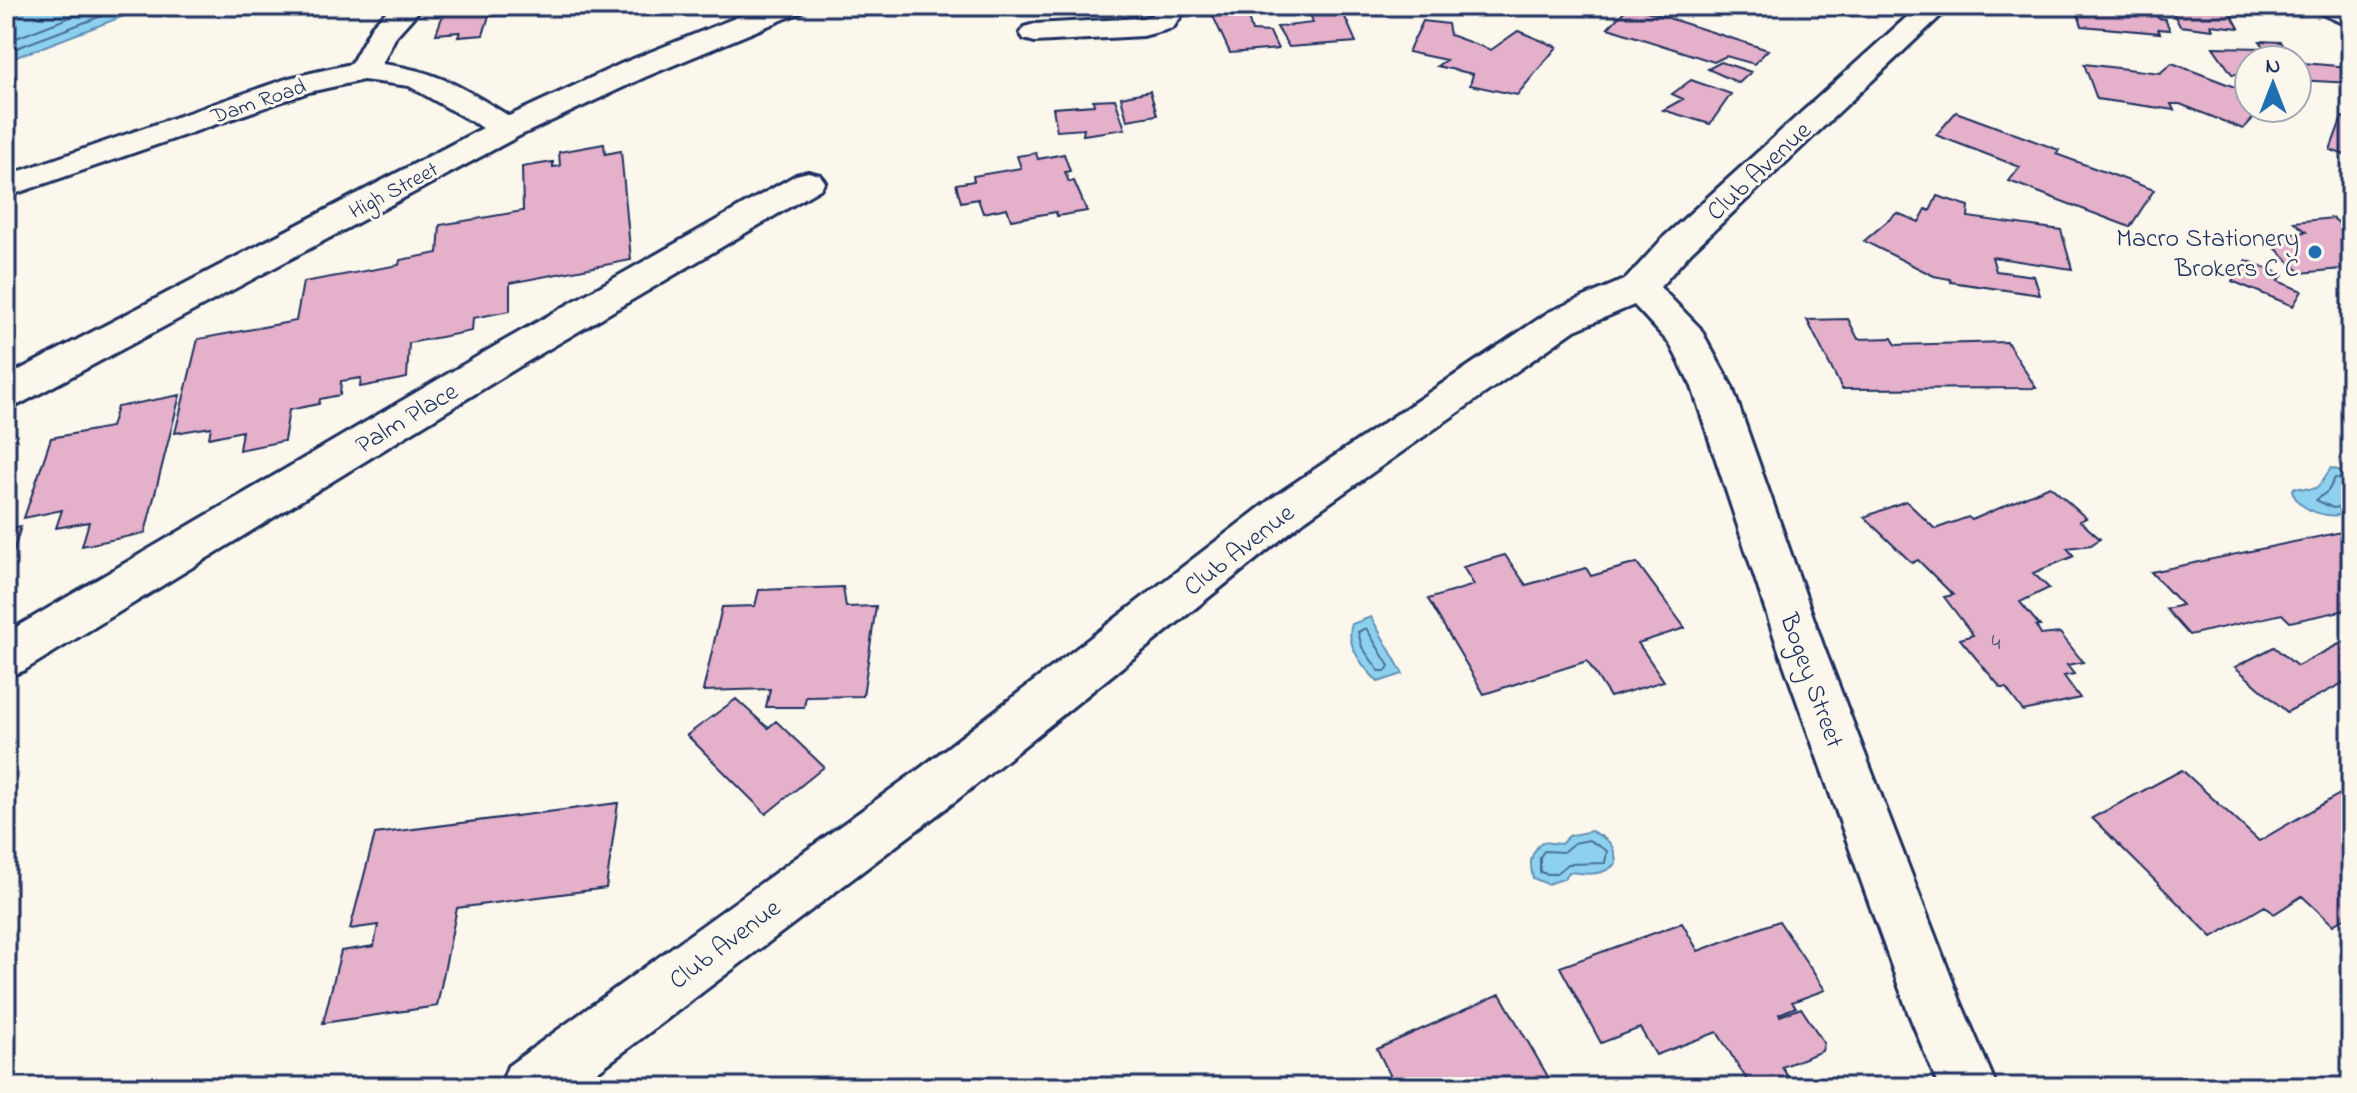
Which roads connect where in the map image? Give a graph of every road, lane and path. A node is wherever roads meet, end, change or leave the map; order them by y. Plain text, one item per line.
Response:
1 (408, 6) edge
2 (791, 6) edge
3 (1173, 6) edge
4 (1936, 6) edge
5 (2328, 6) edge
6 (2351, 18) edge
7 (1035, 33) dead end
8 (363, 71) junction
9 (507, 129) junction
10 (808, 182) dead end
11 (6, 187) edge
12 (1639, 288) junction
13 (6, 394) edge
14 (6, 657) edge
15 (529, 1087) edge
16 (1968, 1087) edge

1 - 8 street
2 - 9 street, High Street
3 - 7 street
4 - 12 street, Club Avenue
5 - 6 street
8 - 9 street, Dam Road
8 - 11 street, Dam Road
9 - 13 street, High Street
10 - 14 street, Palm Place
12 - 15 street, Club Avenue
12 - 16 street, Bogey Street

